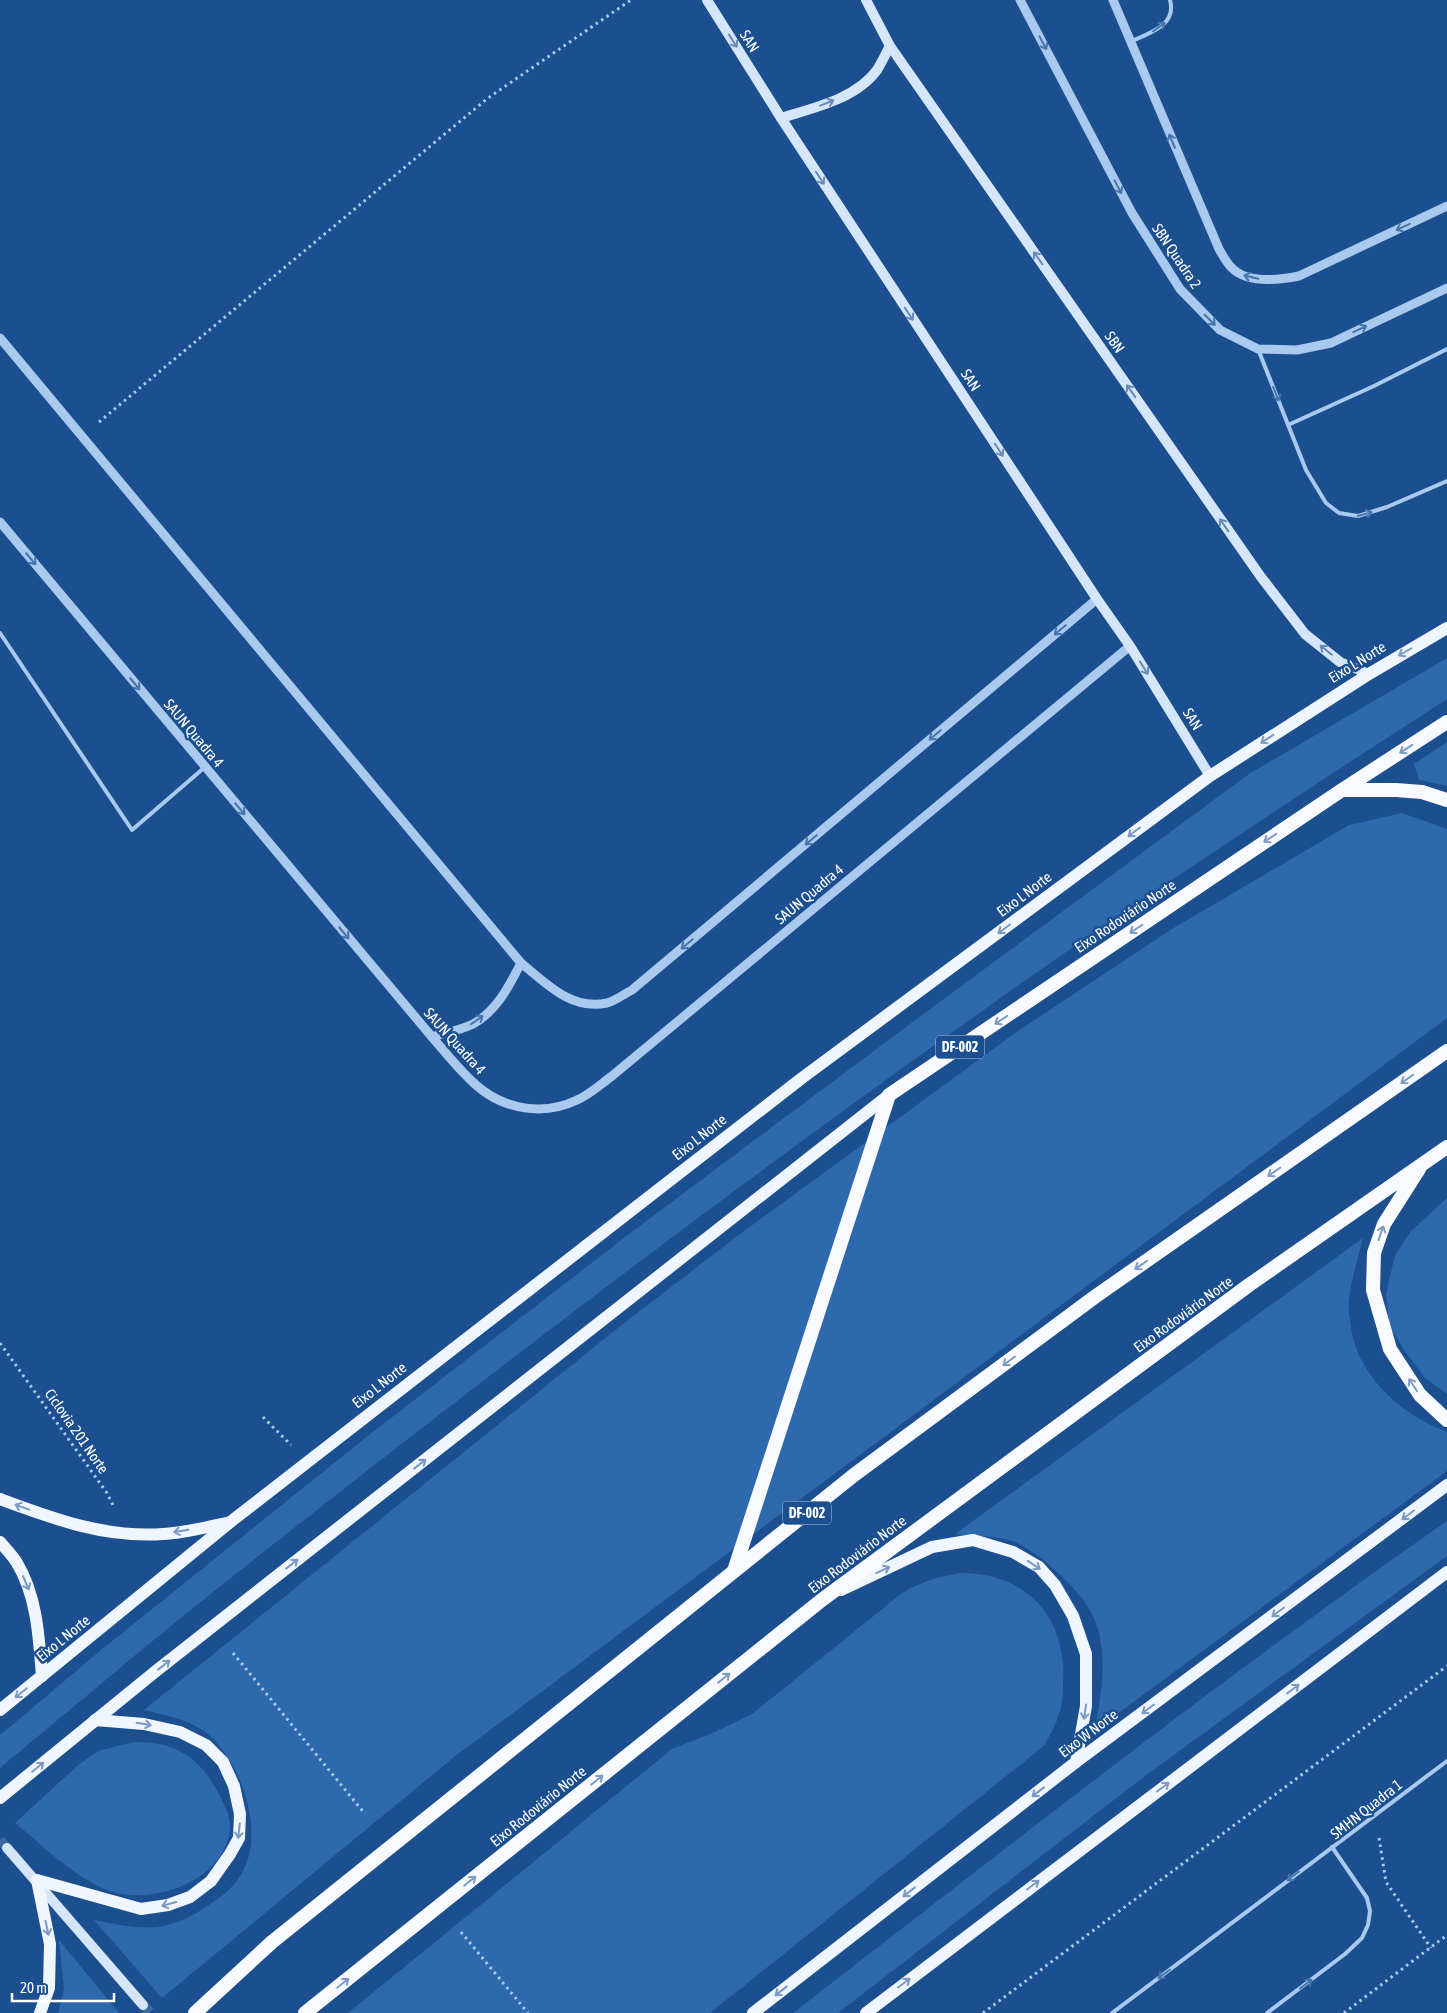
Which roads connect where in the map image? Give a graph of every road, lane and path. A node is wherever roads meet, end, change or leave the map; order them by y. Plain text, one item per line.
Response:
1 (631, 0) edge
2 (707, 0) edge
3 (866, 0) edge
4 (1020, 0) edge
5 (1113, 0) edge
6 (1170, 0) edge
7 (1130, 42) junction
8 (890, 46) junction
9 (781, 118) junction
10 (1447, 206) edge
11 (1447, 288) edge
12 (0, 338) edge
13 (1258, 349) junction
14 (1447, 349) edge
15 (1288, 425) junction
16 (82, 436) junction
17 (1447, 481) edge
18 (0, 522) edge
19 (1097, 599) junction
20 (1447, 628) edge
21 (0, 633) edge
22 (1130, 646) junction
23 (1368, 674) junction
24 (1447, 722) edge
25 (205, 768) junction
26 (1210, 776) junction
27 (1342, 790) junction
28 (1447, 800) edge
29 (521, 963) junction
30 (432, 1037) junction
31 (1447, 1051) edge
32 (889, 1095) junction
33 (1447, 1147) edge
34 (1423, 1163) junction
35 (0, 1343) edge
36 (263, 1416) dead end
37 (1447, 1420) edge
38 (307, 1462) junction
39 (1447, 1485) edge
40 (0, 1499) edge
41 (229, 1523) junction
42 (133, 1534) junction
43 (0, 1542) edge
44 (734, 1570) junction
45 (1447, 1572) edge
46 (823, 1599) junction
47 (233, 1653) dead end
48 (1447, 1666) edge
49 (42, 1676) junction
50 (0, 1710) edge
51 (95, 1720) junction
52 (1447, 1760) edge
53 (1076, 1762) junction
54 (0, 1798) edge
55 (365, 1814) dead end
56 (1376, 1815) junction
57 (1332, 1847) junction
58 (7, 1848) tunnel mouth
59 (37, 1880) junction
60 (462, 1932) dead end
61 (1447, 1935) edge
62 (1430, 1948) junction
63 (144, 2005) tunnel mouth
64 (40, 2013) edge
65 (195, 2013) edge
66 (305, 2013) edge
67 (528, 2013) edge
68 (752, 2013) edge
69 (866, 2013) edge
70 (984, 2013) edge
71 (1112, 2013) edge
72 (1267, 2013) edge
73 (1344, 2013) edge

1 - 16 path
2 -> 9 main road, SAN
3 - 8 main road, SBN
4 -> 13 street, SBN Quadra 2
5 - 7 street
7 -> 6 lane
10 -> 7 street
9 -> 8 main road
23 -> 8 main road, SBN
9 -> 19 main road, SAN
13 -> 11 street, SBN Quadra 2
12 - 16 street
13 -> 15 lane
14 - 15 lane
15 -> 17 lane
16 - 29 street
18 -> 25 street, SAUN Quadra 4
19 - 22 main road, SAN
19 -> 29 street
20 -> 23 main road, Eixo L Norte
21 - 25 lane
22 -> 26 main road, SAN
22 - 30 street, SAUN Quadra 4
23 -> 26 main road, Eixo L Norte
24 -> 27 highway, Eixo Rodoviário Norte / DF-002
25 -> 30 street, SAUN Quadra 4
26 -> 38 main road, Eixo L Norte
27 - 28 highway
27 -> 32 highway, Eixo Rodoviário Norte / DF-002
30 -> 29 street
31 -> 44 highway, DF-002
32 - 44 highway
51 -> 32 main road
33 - 34 highway, Eixo Rodoviário Norte
37 -> 34 highway
34 - 46 highway, Eixo Rodoviário Norte
35 - 42 path, Ciclovia 201 Norte
36 - 38 path
38 - 41 main road, Eixo L Norte
39 -> 53 main road, Eixo W Norte
42 -> 40 main road
41 -> 42 main road
41 - 49 main road, Eixo L Norte
43 -> 49 main road
44 - 65 highway, DF-002
69 -> 45 main road
46 -> 53 main road
66 -> 46 highway, Eixo Rodoviário Norte
47 - 55 path
48 - 70 path
49 -> 50 main road, Eixo L Norte
54 -> 51 main road
51 -> 59 main road
52 - 56 lane, SMHN Quadra 1
53 -> 68 main road, Eixo W Norte
56 - 57 lane, SMHN Quadra 1
56 - 62 path
57 -> 71 lane
72 -> 57 lane, SMHN Quadra 1
58 - 59 main road
59 - 63 main road
59 -> 64 main road
60 - 67 path
61 - 62 path
62 - 73 path

